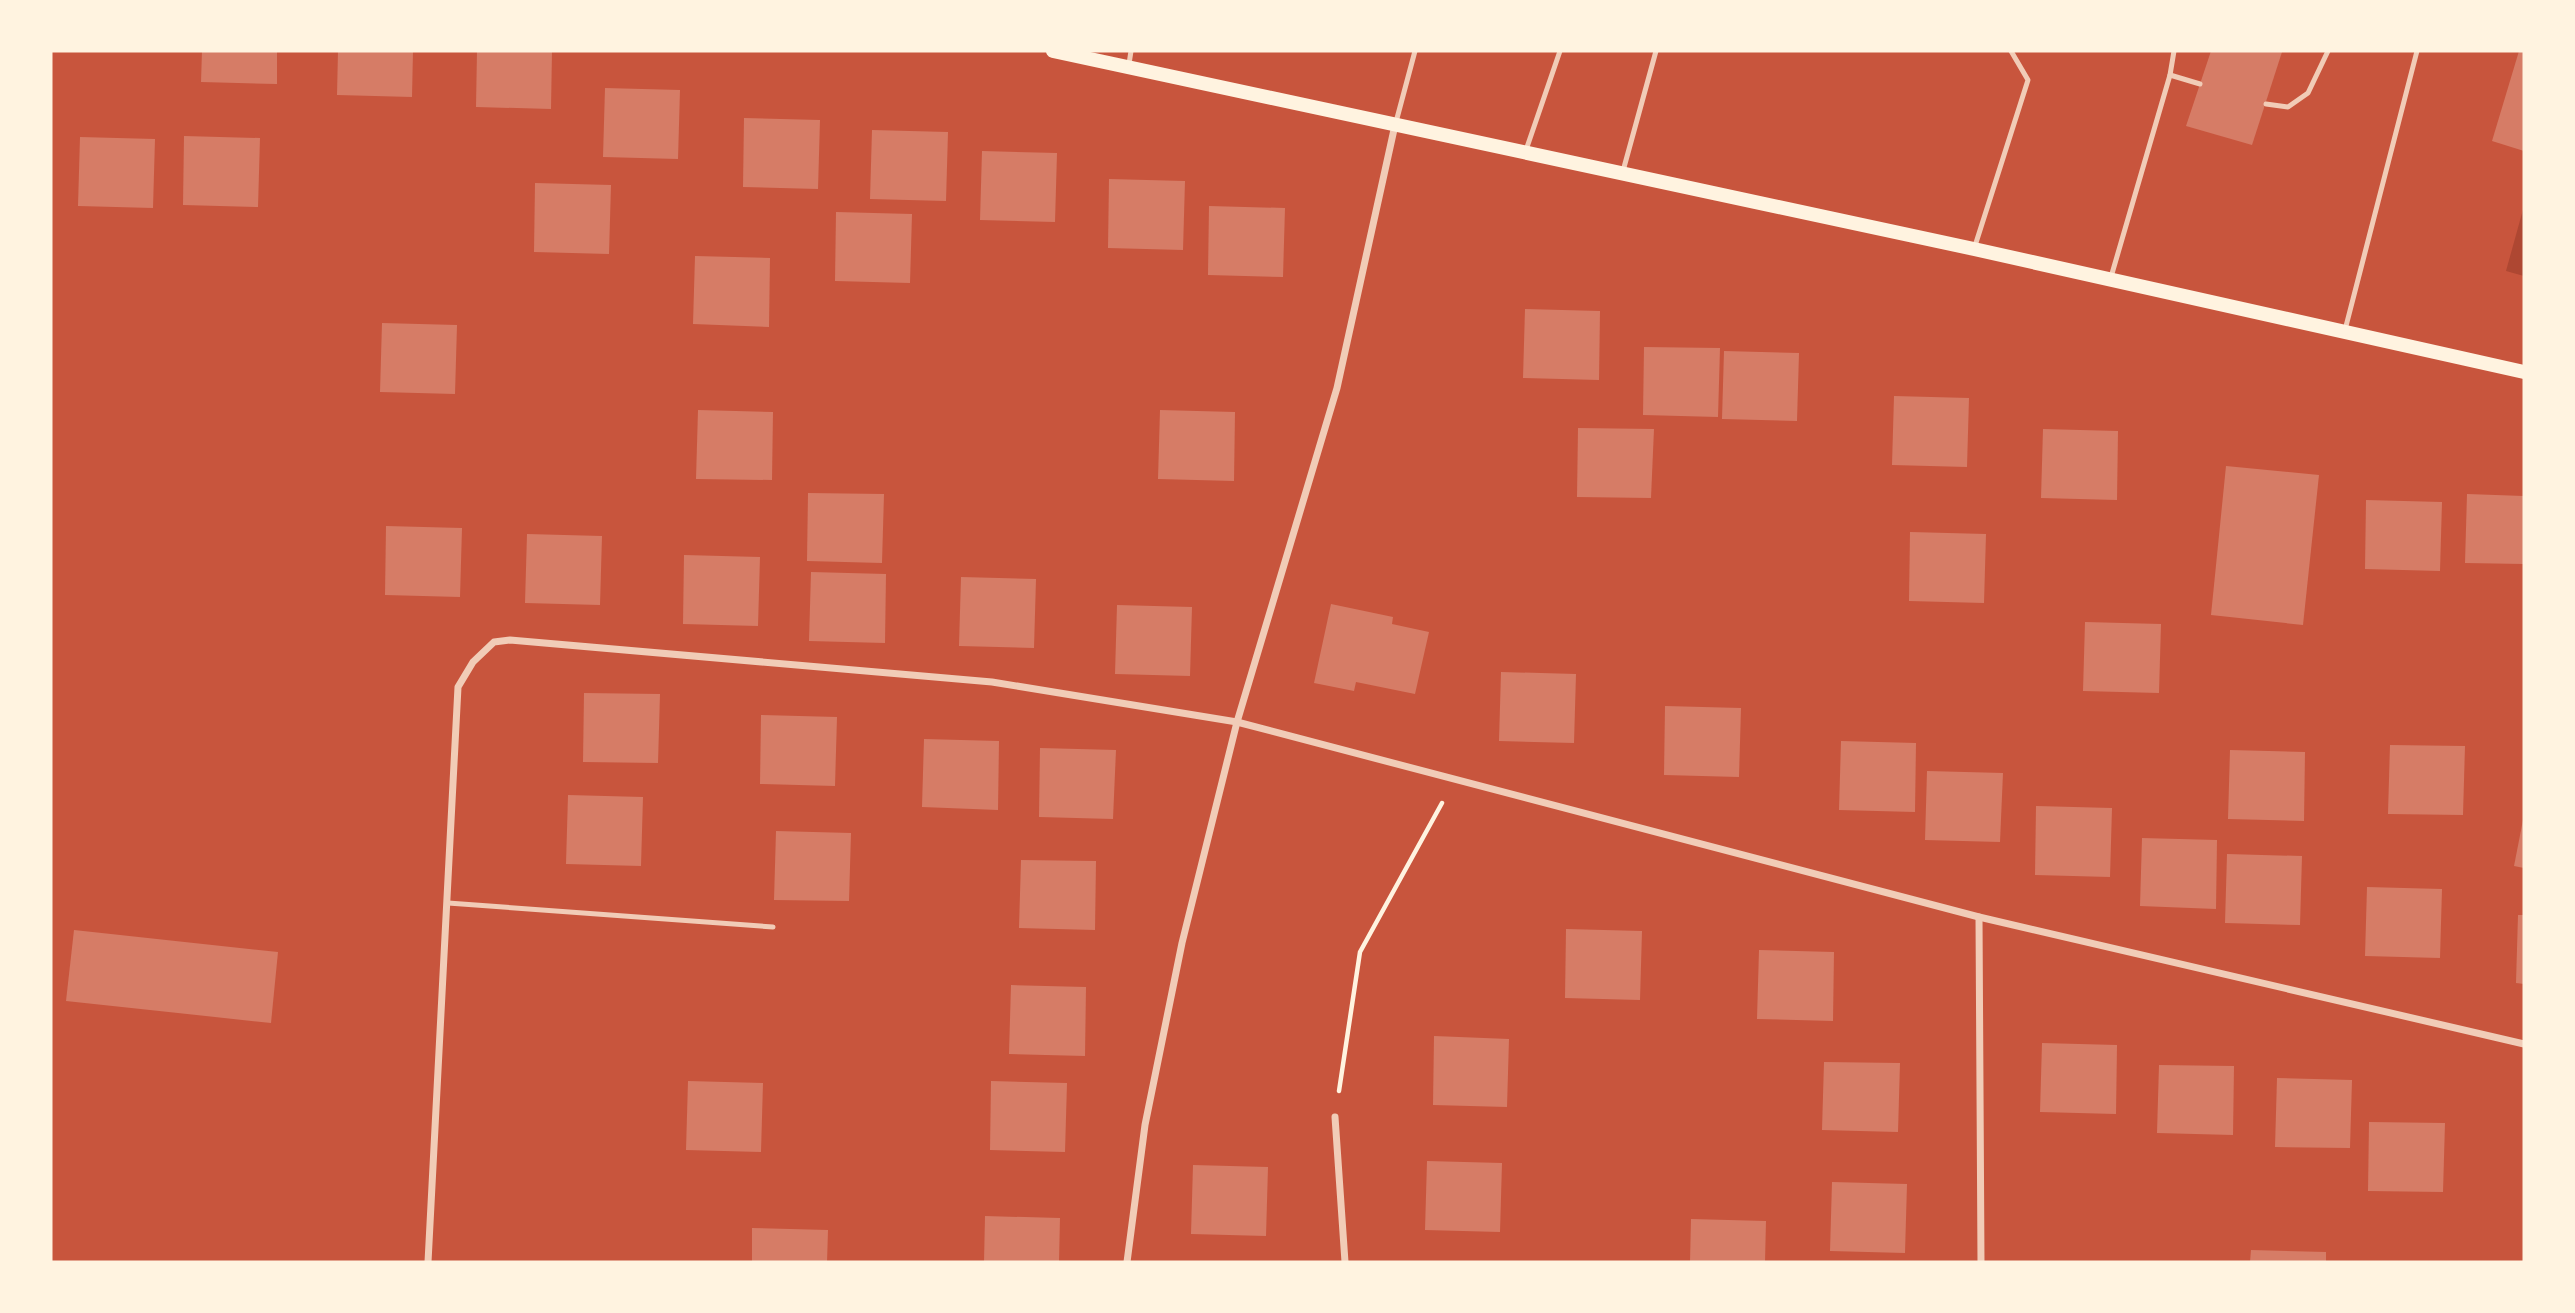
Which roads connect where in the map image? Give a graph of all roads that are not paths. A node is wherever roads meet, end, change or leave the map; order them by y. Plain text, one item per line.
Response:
1 (1053, 51) edge
2 (1132, 51) edge
3 (1415, 51) edge
4 (1560, 51) edge
5 (1656, 51) edge
6 (2011, 51) edge
7 (2174, 51) edge
8 (2328, 51) edge
9 (2417, 51) edge
10 (1128, 67) junction
11 (2170, 75) junction
12 (2200, 85) dead end
13 (2266, 104) dead end
14 (1395, 125) junction
15 (1525, 153) junction
16 (1622, 174) junction
17 (1974, 248) junction
18 (2110, 279) junction
19 (2345, 330) junction
20 (2524, 372) edge
21 (1237, 722) junction
22 (448, 903) junction
23 (1979, 917) junction
24 (773, 927) dead end
25 (2524, 1044) edge
26 (1335, 1117) road end
27 (428, 1262) edge
28 (1127, 1262) edge
29 (1345, 1262) edge
30 (1981, 1262) edge

1 - 10 main road
2 - 10 lane
3 - 14 lane
4 - 15 lane
5 - 16 lane
6 - 17 lane
7 - 11 lane
8 - 13 lane
9 - 19 lane
10 - 14 main road
11 - 12 lane
11 - 18 lane
14 - 15 main road
14 - 21 street
15 - 16 main road
16 - 17 main road
17 - 18 main road
18 - 19 main road
19 - 20 main road
21 - 22 street
21 - 23 street
21 - 28 street
22 - 24 lane
22 - 27 street
23 - 25 street
23 - 30 street
26 - 29 street

